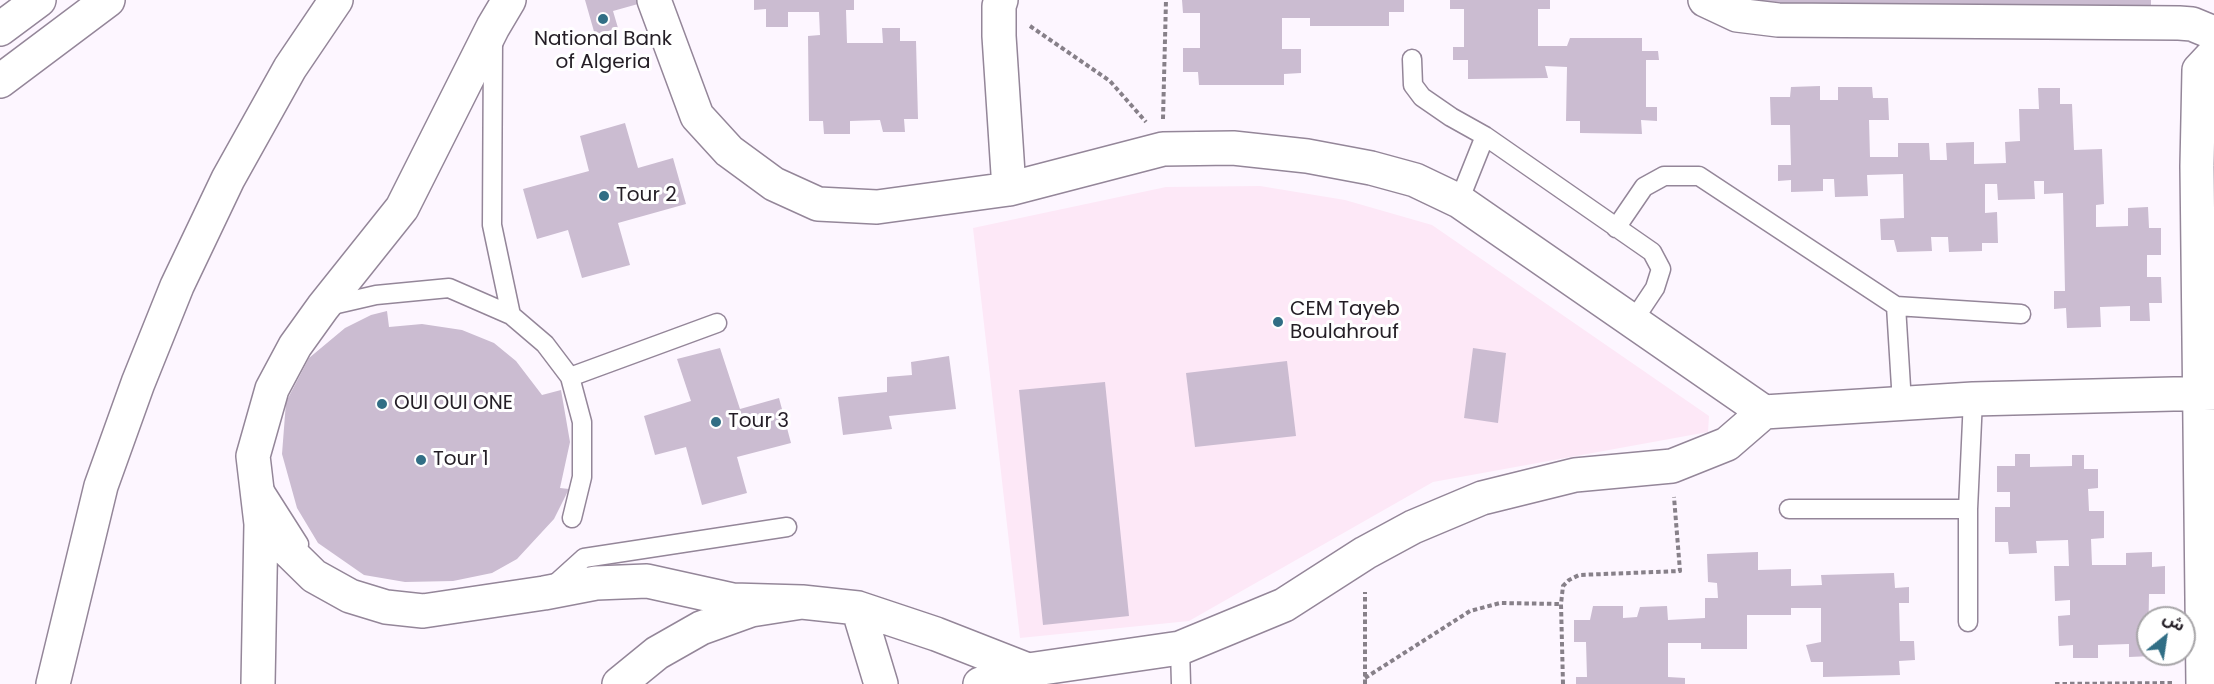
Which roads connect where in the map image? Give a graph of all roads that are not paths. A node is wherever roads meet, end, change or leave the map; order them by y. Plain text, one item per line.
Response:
1 (39, 0) edge
2 (108, 0) edge
3 (336, 0) edge
4 (654, 0) edge
5 (1705, 0) edge
6 (1000, 3) edge
7 (2179, 11) edge
8 (501, 14) edge
9 (0, 29) edge
10 (2214, 33) edge
11 (2214, 54) edge
12 (1412, 59) dead end
13 (0, 81) edge
14 (1485, 136) junction
15 (1009, 189) junction
16 (1459, 201) junction
17 (1616, 228) junction
18 (1896, 306) junction
19 (323, 308) junction
20 (2020, 314) dead end
21 (511, 315) junction
22 (1633, 321) junction
23 (717, 323) dead end
24 (570, 377) junction
25 (2207, 393) edge
26 (1973, 399) junction
27 (1902, 403) junction
28 (1764, 412) junction
29 (255, 474) junction
30 (1789, 509) dead end
31 (1968, 509) junction
32 (572, 518) dead end
33 (261, 524) junction
34 (787, 527) dead end
35 (544, 593) junction
36 (802, 602) junction
37 (858, 608) junction
38 (1968, 622) dead end
39 (1180, 648) junction
40 (1028, 670) junction
41 (53, 684) edge
42 (258, 684) edge
43 (619, 684) edge
44 (881, 684) edge
45 (980, 684) edge
46 (1181, 684) edge
47 (2203, 684) edge

1 - 9 main road
2 - 13 main road
3 - 41 main road
4 - 15 main road
5 - 7 main road
6 - 15 main road
7 - 10 main road
8 - 19 main road
8 - 21 lane
11 - 25 main road
12 - 14 lane
14 - 16 lane
14 - 17 lane
15 - 16 main road
16 - 22 main road
17 - 18 lane
17 - 22 lane
18 - 20 lane
18 - 27 lane
19 - 21 lane
19 - 29 main road
21 - 24 lane
22 - 28 main road
23 - 24 lane
24 - 32 lane
25 - 26 main road
25 - 47 main road
26 - 27 main road
26 - 31 lane
27 - 28 main road
28 - 39 main road
29 - 33 main road
29 - 35 lane
30 - 31 lane
31 - 38 lane
33 - 35 main road
33 - 42 main road
34 - 35 lane
35 - 36 main road
36 - 37 main road
36 - 43 main road
37 - 40 main road
37 - 44 main road
39 - 40 main road
39 - 46 lane
40 - 45 main road

